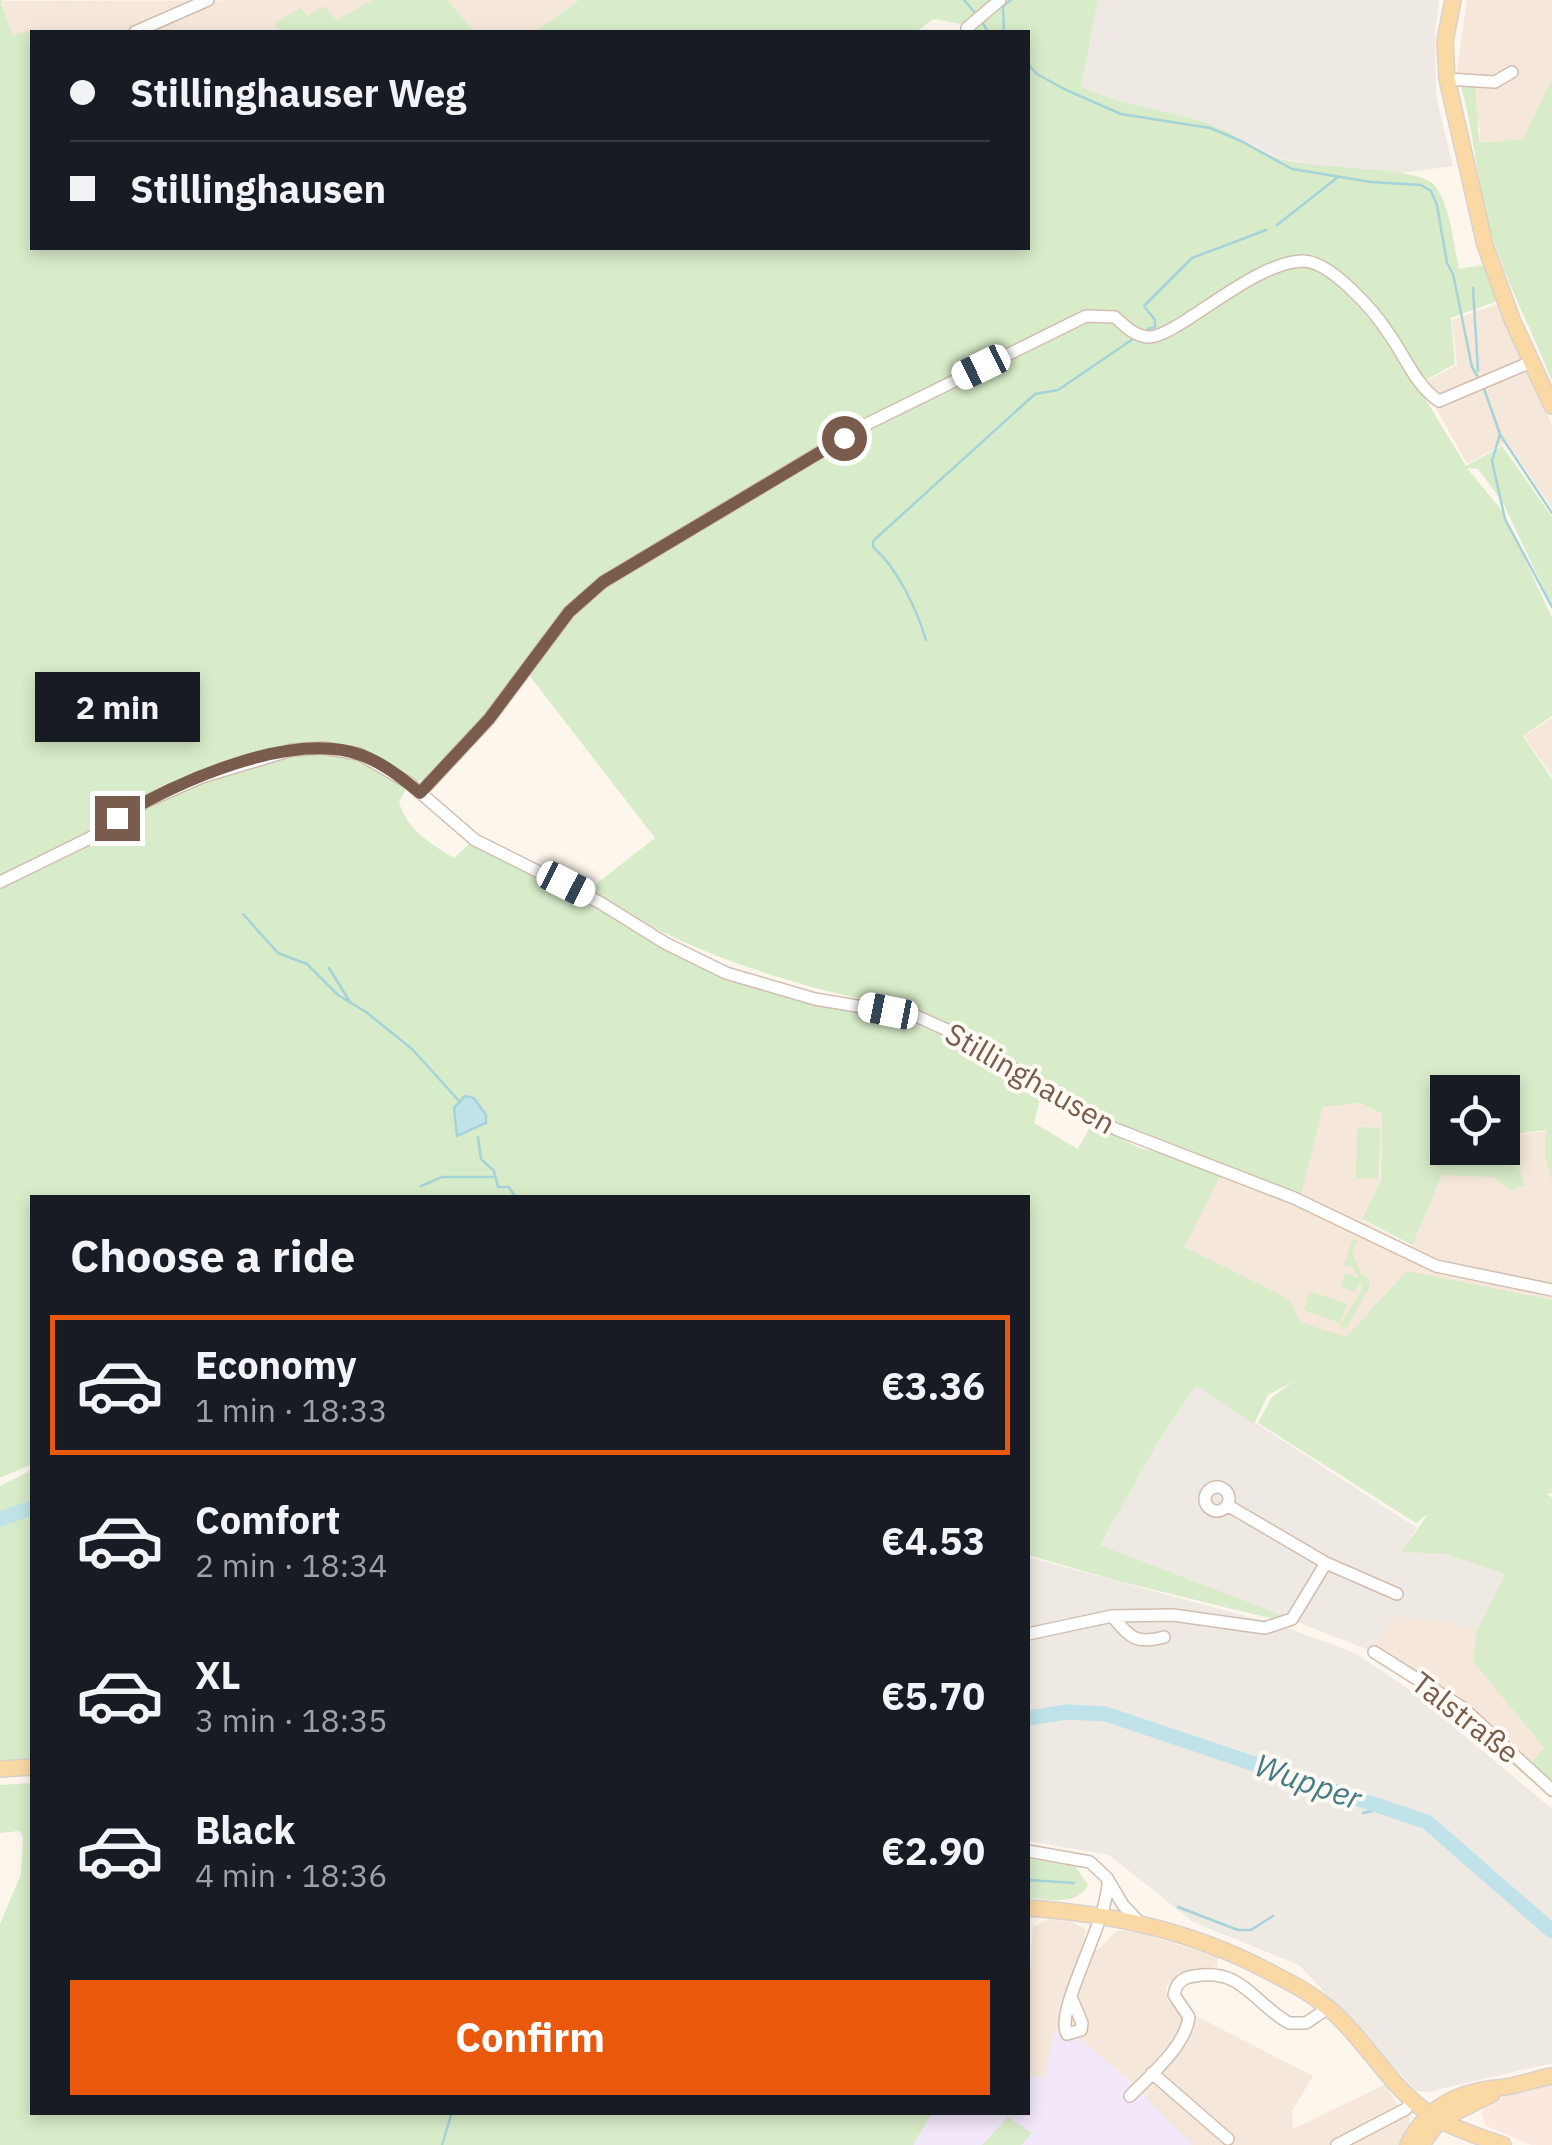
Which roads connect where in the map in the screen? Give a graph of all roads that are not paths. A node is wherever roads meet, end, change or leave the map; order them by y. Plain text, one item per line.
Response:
1 (208, 0) edge
2 (1000, 0) edge
3 (1453, 0) edge
4 (970, 28) edge
5 (140, 30) edge
6 (1512, 72) dead end
7 (1447, 80) junction
8 (1531, 362) junction
9 (1552, 406) edge
10 (420, 793) junction
11 (0, 882) edge
12 (1552, 1290) edge
13 (1227, 1505) dead end
14 (1326, 1563) junction
15 (1397, 1594) dead end
16 (1112, 1616) junction
17 (1030, 1634) edge
18 (1164, 1637) dead end
19 (1374, 1652) dead end
20 (30, 1768) edge
21 (0, 1769) edge
22 (1552, 1790) edge
23 (1030, 1851) edge
24 (1108, 1879) junction
25 (1030, 1908) edge
26 (1103, 1915) junction
27 (1140, 1923) junction
28 (1071, 1997) dead end
29 (1328, 2008) junction
30 (1152, 2073) junction
31 (1552, 2076) edge
32 (1499, 2088) junction
33 (1130, 2096) dead end
34 (1412, 2100) junction
35 (1480, 2100) junction
36 (1434, 2116) junction
37 (1485, 2138) junction
38 (1228, 2139) dead end
39 (1337, 2145) edge
40 (1408, 2145) edge
41 (1421, 2145) edge
42 (1503, 2145) edge

1 - 5 street
2 - 4 street
3 - 7 main road
6 - 7 street
7 - 8 main road
8 - 9 main road
8 - 10 street
10 - 11 street, Stillinghausen
10 - 12 street, Stillinghausen
13 - 14 street
14 - 15 street
14 - 16 street
16 - 17 street
16 - 18 street
19 - 22 street, Talstraße
20 - 21 main road
23 - 24 street
24 - 26 street
24 - 27 street
25 - 26 main road
26 - 27 main road
26 - 28 street
27 - 29 main road
29 - 30 street
29 - 34 main road
30 - 33 street
30 - 38 street
31 - 32 main road
32 - 35 main road
32 - 36 main road
34 - 36 main road
34 - 39 street
35 - 36 main road
35 - 37 main road
36 - 37 main road
36 - 40 main road
36 - 41 main road
37 - 42 main road

